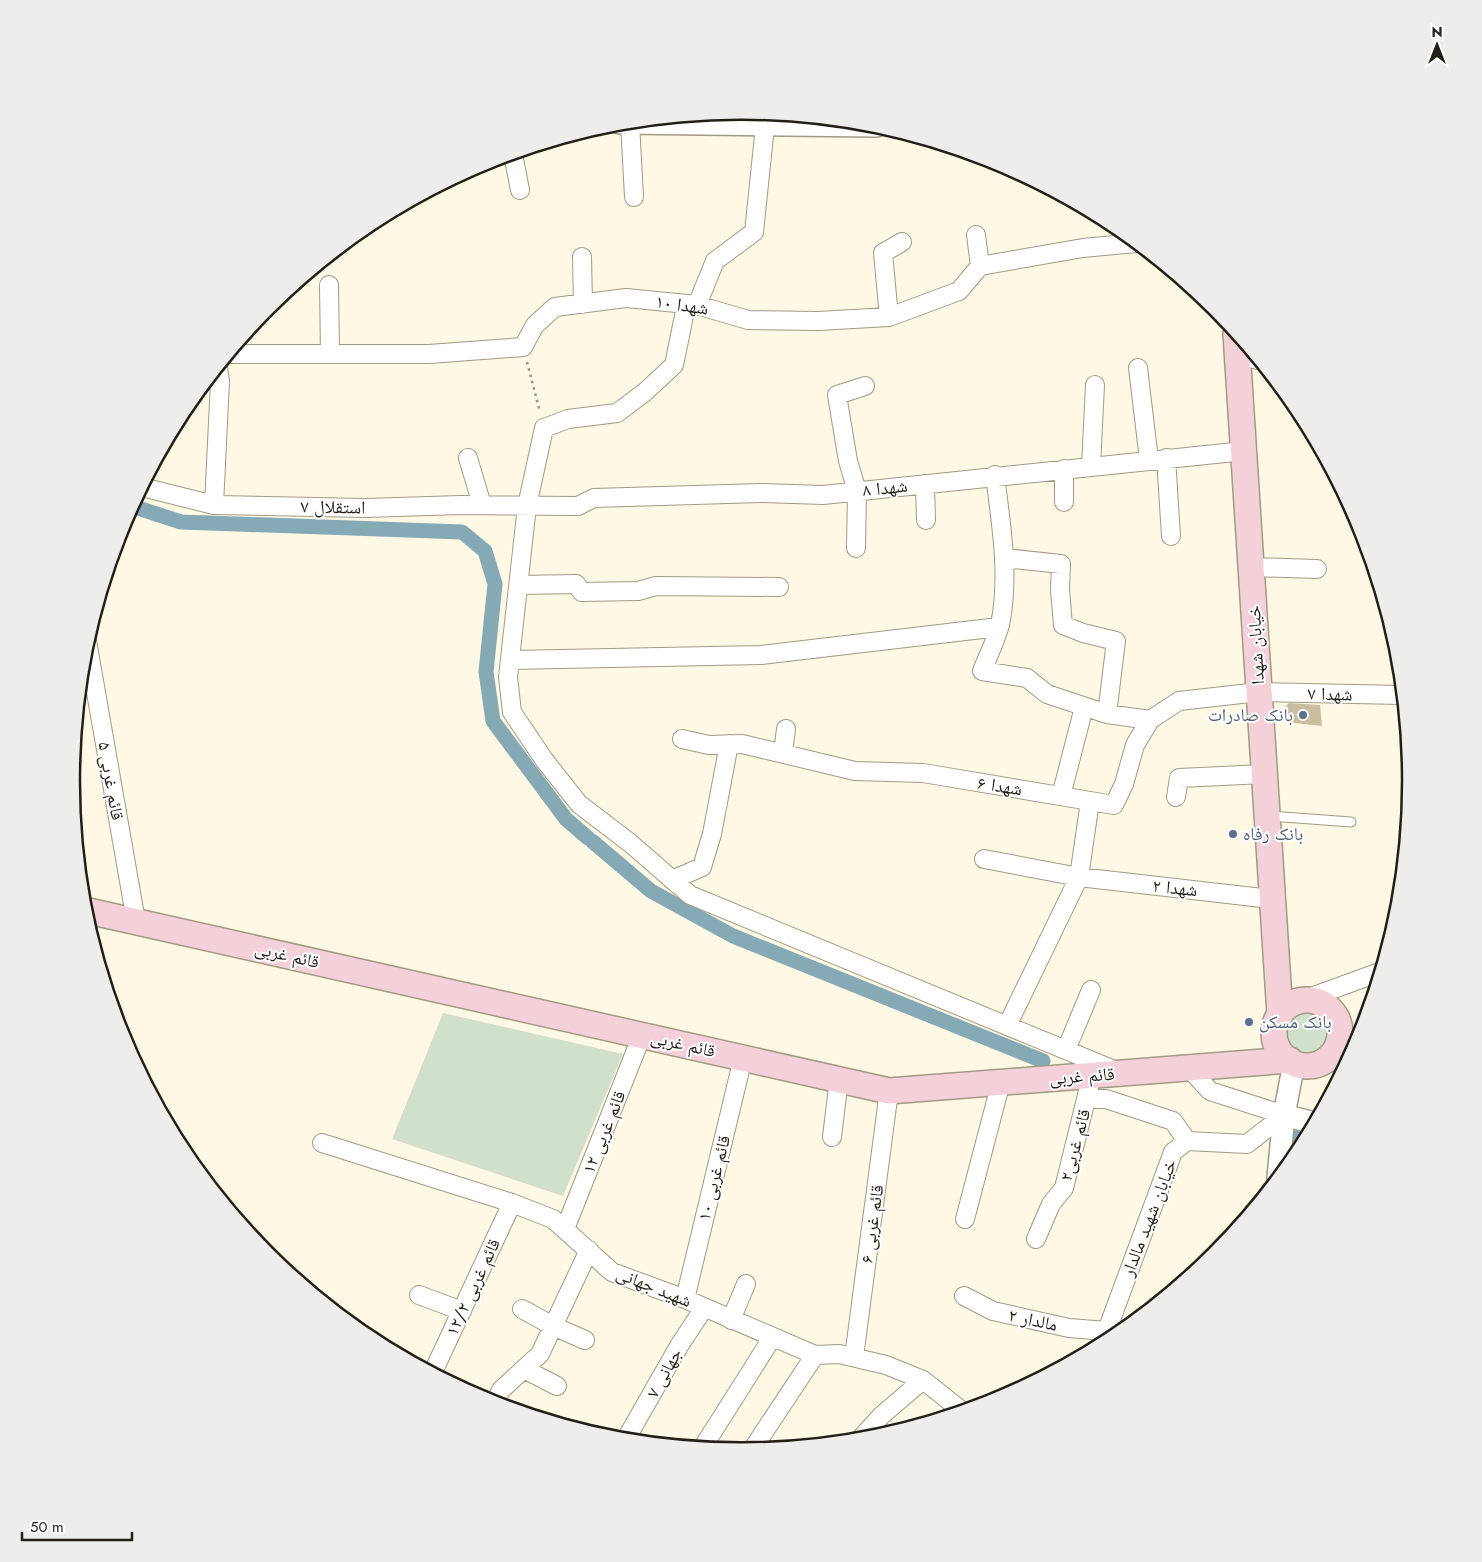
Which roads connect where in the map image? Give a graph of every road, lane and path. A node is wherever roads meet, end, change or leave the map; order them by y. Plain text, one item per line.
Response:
1 (700, 121) edge
2 (799, 123) edge
3 (765, 126) junction
4 (626, 131) edge
5 (514, 160) edge
6 (520, 190) dead end
7 (634, 198) dead end
8 (976, 236) dead end
9 (902, 242) dead end
10 (1125, 244) edge
11 (582, 257) dead end
12 (980, 266) junction
13 (329, 284) dead end
14 (583, 304) junction
15 (697, 305) junction
16 (889, 317) junction
17 (523, 347) junction
18 (1244, 353) edge
19 (237, 354) edge
20 (330, 354) junction
21 (1138, 368) dead end
22 (219, 376) edge
23 (1095, 385) dead end
24 (865, 386) dead end
25 (544, 428) junction
26 (1244, 451) junction
27 (468, 458) dead end
28 (1158, 459) junction
29 (1091, 466) junction
30 (1064, 468) junction
31 (996, 475) junction
32 (925, 484) junction
33 (148, 489) edge
34 (857, 491) junction
35 (1064, 502) dead end
36 (214, 505) junction
37 (482, 505) junction
38 (527, 506) junction
39 (926, 520) dead end
40 (1170, 536) dead end
41 (856, 548) dead end
42 (1005, 558) junction
43 (1251, 567) junction
44 (1317, 569) dead end
45 (519, 585) junction
46 (779, 587) dead end
47 (1000, 626) junction
48 (510, 660) junction
49 (91, 664) edge
50 (1258, 692) junction
51 (1396, 695) edge
52 (1084, 707) junction
53 (1108, 714) junction
54 (1150, 720) junction
55 (786, 729) dead end
56 (682, 739) dead end
57 (730, 744) junction
58 (783, 753) junction
59 (1264, 774) junction
60 (1061, 796) junction
61 (1176, 797) dead end
62 (1090, 801) junction
63 (1267, 816) junction
64 (1351, 822) dead end
65 (984, 859) dead end
66 (1079, 877) junction
67 (672, 880) junction
68 (1271, 899) junction
69 (93, 912) edge
70 (136, 921) junction
71 (1372, 975) edge
72 (1091, 990) dead end
73 (1303, 1000) junction
74 (1280, 1015) junction
75 (1339, 1024) junction
76 (1008, 1026) junction
77 (1353, 1032) edge
78 (642, 1035) junction
79 (1066, 1050) junction
80 (743, 1058) junction
81 (1336, 1060) edge
82 (1292, 1062) junction
83 (1188, 1067) junction
84 (1121, 1072) junction
85 (1092, 1075) junction
86 (839, 1079) junction
87 (1001, 1082) junction
88 (889, 1091) junction
89 (1087, 1099) junction
90 (1284, 1115) junction
91 (1307, 1121) edge
92 (832, 1137) dead end
93 (1187, 1141) junction
94 (322, 1143) dead end
95 (1281, 1161) edge
96 (512, 1202) junction
97 (965, 1219) dead end
98 (565, 1229) junction
99 (1036, 1239) dead end
100 (589, 1250) junction
101 (746, 1284) dead end
102 (419, 1295) dead end
103 (964, 1296) dead end
104 (685, 1299) junction
105 (704, 1308) junction
106 (522, 1309) dead end
107 (462, 1311) junction
108 (731, 1320) junction
109 (553, 1326) junction
110 (1106, 1332) edge
111 (1100, 1336) edge
112 (772, 1338) junction
113 (585, 1340) dead end
114 (815, 1355) junction
115 (854, 1357) junction
116 (436, 1367) edge
117 (524, 1369) junction
118 (923, 1380) junction
119 (557, 1386) dead end
120 (498, 1396) edge
121 (956, 1406) edge
122 (869, 1429) edge
123 (631, 1432) edge
124 (707, 1441) edge
125 (758, 1442) edge

1 - 3 street
2 - 3 street
3 - 15 street
4 - 7 street
5 - 6 street
8 - 12 street
9 - 16 street
10 - 12 street
11 - 14 street
12 - 16 street, شهدا ۱۰
13 - 20 street
14 - 15 street, شهدا ۱۰
14 - 17 street, شهدا ۱۰
15 - 16 street, شهدا ۱۰
15 - 25 street
17 - 20 street
17 - 25 path
18 - 26 main road, خیابان شهدا
19 - 20 street
21 - 28 street
22 - 36 street
23 - 29 street
24 - 34 street
25 - 38 street
26 - 28 street, شهدا ۸
26 - 43 main road, خیابان شهدا
27 - 37 street
28 - 29 street, شهدا ۸
28 - 40 street
29 - 30 street, شهدا ۸
30 - 31 street, شهدا ۸
30 - 35 street
31 - 32 street, شهدا ۸
31 - 42 street
32 - 34 street, شهدا ۸
32 - 39 street
33 - 36 street, استقلال ۷
34 - 38 street, شهدا ۸
34 - 41 street
36 - 37 street, استقلال ۷
37 - 38 street, استقلال ۷
38 - 45 street
42 - 47 street
42 - 53 street
43 - 44 street
43 - 50 main road, خیابان شهدا
45 - 46 street
45 - 48 street
47 - 48 street
47 - 52 street
48 - 67 street
49 - 70 street, قائم غربی ۵
50 - 51 street, شهدا ۷
50 - 54 street, شهدا ۶
50 - 59 main road, خیابان شهدا
52 - 53 street
52 - 60 street
53 - 54 street
54 - 62 street, شهدا ۶
55 - 58 street
56 - 57 street, شهدا ۶
57 - 58 street, شهدا ۶
57 - 67 street
58 - 60 street, شهدا ۶
59 - 61 street
59 - 63 main road, خیابان شهدا
60 - 62 street, شهدا ۶
62 - 66 street
63 - 64 lane
63 - 68 main road, خیابان شهدا
65 - 66 street, شهدا ۲
66 - 68 street, شهدا ۲
66 - 76 street
67 - 76 street
68 - 74 main road, خیابان شهدا
69 - 70 main road, قائم غربی
70 - 78 main road, قائم غربی
71 - 73 street
72 - 79 street
73 - 74 main road
73 - 75 main road
74 - 82 main road
75 - 77 main road
75 - 81 main road
76 - 79 street
78 - 80 main road, قائم غربی
78 - 98 street, قائم غربی ۱۲
79 - 84 street
80 - 86 main road, قائم غربی
80 - 104 street, قائم غربی ۱۰
81 - 82 main road
82 - 83 main road, قائم غربی
82 - 90 street
83 - 84 main road, قائم غربی
83 - 90 street
84 - 85 main road, قائم غربی
85 - 87 main road, قائم غربی
85 - 89 street, ۲قائم غربی
86 - 88 main road, قائم غربی
86 - 92 street
87 - 88 main road, قائم غربی
87 - 97 street
88 - 115 street, قائم غربی ۶
89 - 93 street
89 - 99 street, ۲قائم غربی
90 - 91 street
90 - 93 street, خیابان شهید مالدار
90 - 95 street
93 - 110 street, خیابان شهید مالدار
94 - 96 street, شهید جهانی
96 - 98 street, شهید جهانی
96 - 107 street, قائم غربی ۱۲/۲
98 - 100 street, شهید جهانی
100 - 104 street, شهید جهانی
100 - 109 street
101 - 108 street
102 - 107 street
103 - 111 street, مالدار ۲
104 - 105 street, شهید جهانی
105 - 108 street, شهید جهانی
105 - 123 street, جهانی ۷
106 - 109 street
107 - 116 street, قائم غربی ۱۲/۲
108 - 112 street, شهید جهانی
109 - 113 street
109 - 117 street
112 - 114 street, شهید جهانی
112 - 124 street
114 - 115 street, شهید جهانی
114 - 125 street
115 - 118 street, شهید جهانی
117 - 119 street
117 - 120 street
118 - 121 street, شهید جهانی
118 - 122 street

